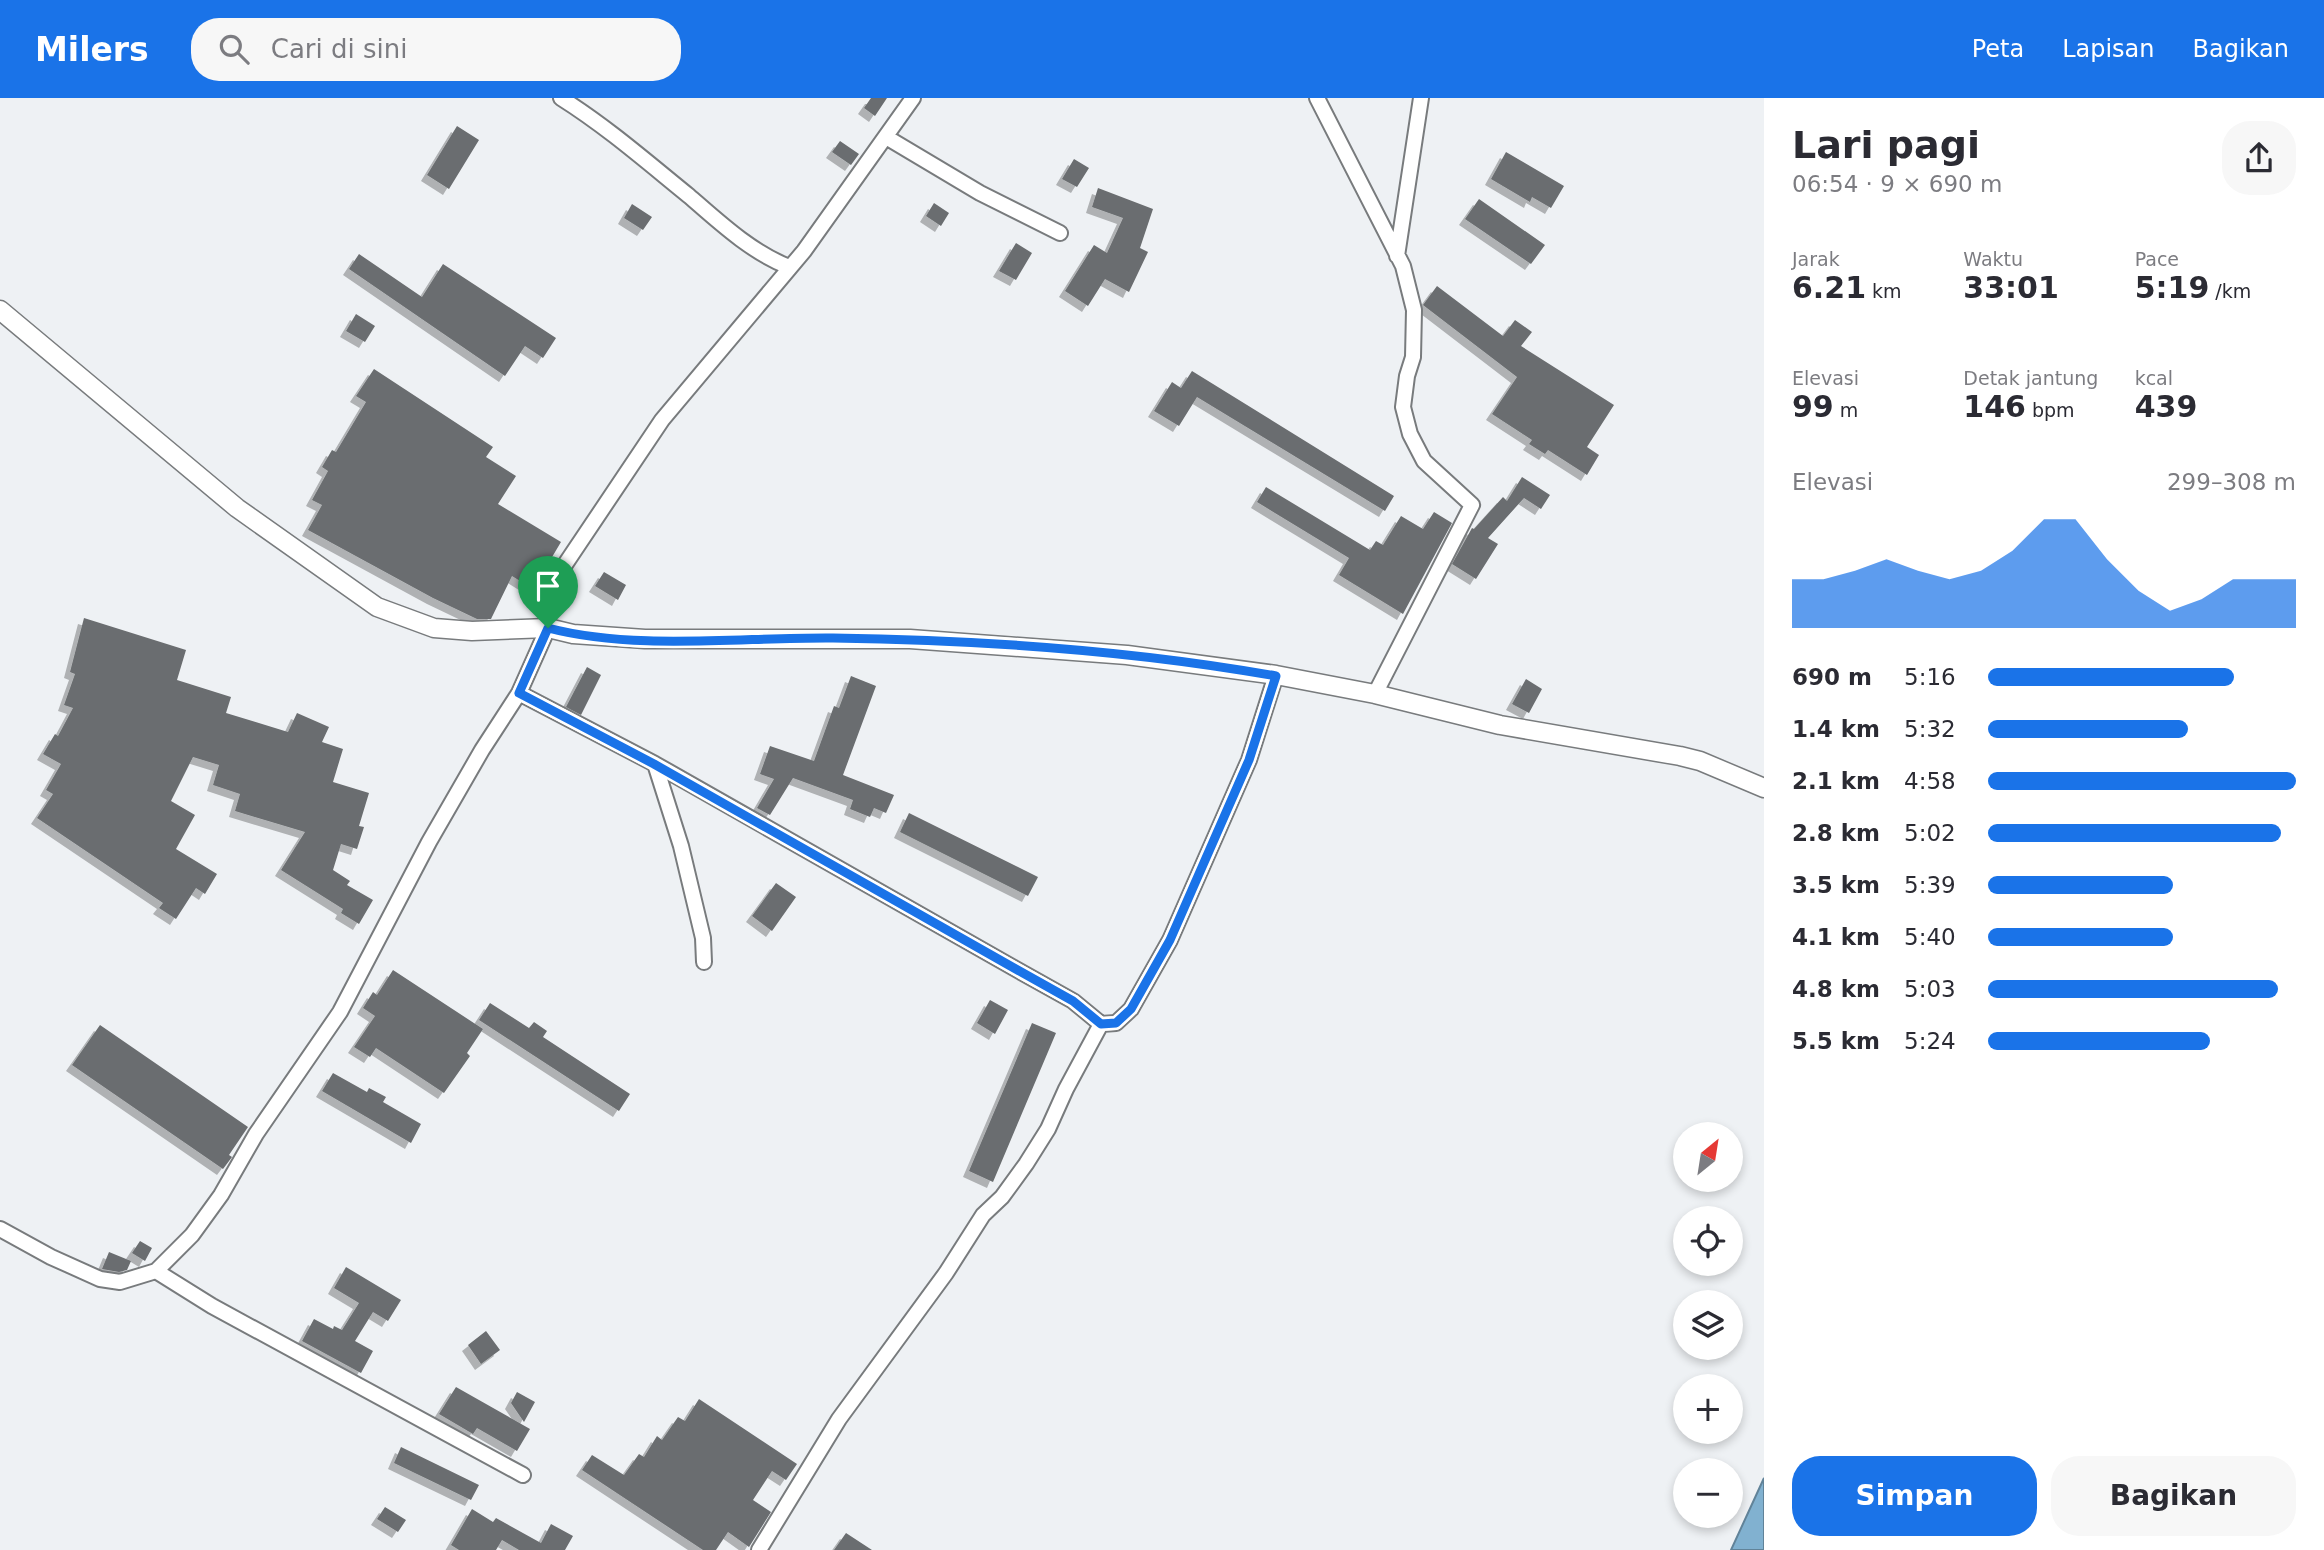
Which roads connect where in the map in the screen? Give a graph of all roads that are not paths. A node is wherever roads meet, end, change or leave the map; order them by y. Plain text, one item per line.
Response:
1 (561, 98) edge
2 (913, 98) edge
3 (1317, 98) edge
4 (1421, 98) edge
5 (887, 137) junction
6 (1060, 233) dead end
7 (1397, 256) junction
8 (789, 267) junction
9 (0, 310) edge
10 (548, 628) junction
11 (1276, 676) junction
12 (519, 693) junction
13 (1375, 694) junction
14 (654, 764) junction
15 (1764, 788) edge
16 (704, 962) dead end
17 (1101, 1024) junction
18 (0, 1228) edge
19 (156, 1271) junction
20 (523, 1475) dead end
21 (759, 1550) edge

1 - 8 street
2 - 5 street
3 - 7 street
4 - 7 street
5 - 6 street
5 - 8 street
7 - 13 street
8 - 10 street
9 - 10 street
10 - 11 street
10 - 12 street
11 - 13 street
11 - 17 street
12 - 14 street
12 - 19 street
13 - 15 street
14 - 16 street
14 - 17 street
17 - 21 street
18 - 19 street
19 - 20 street

